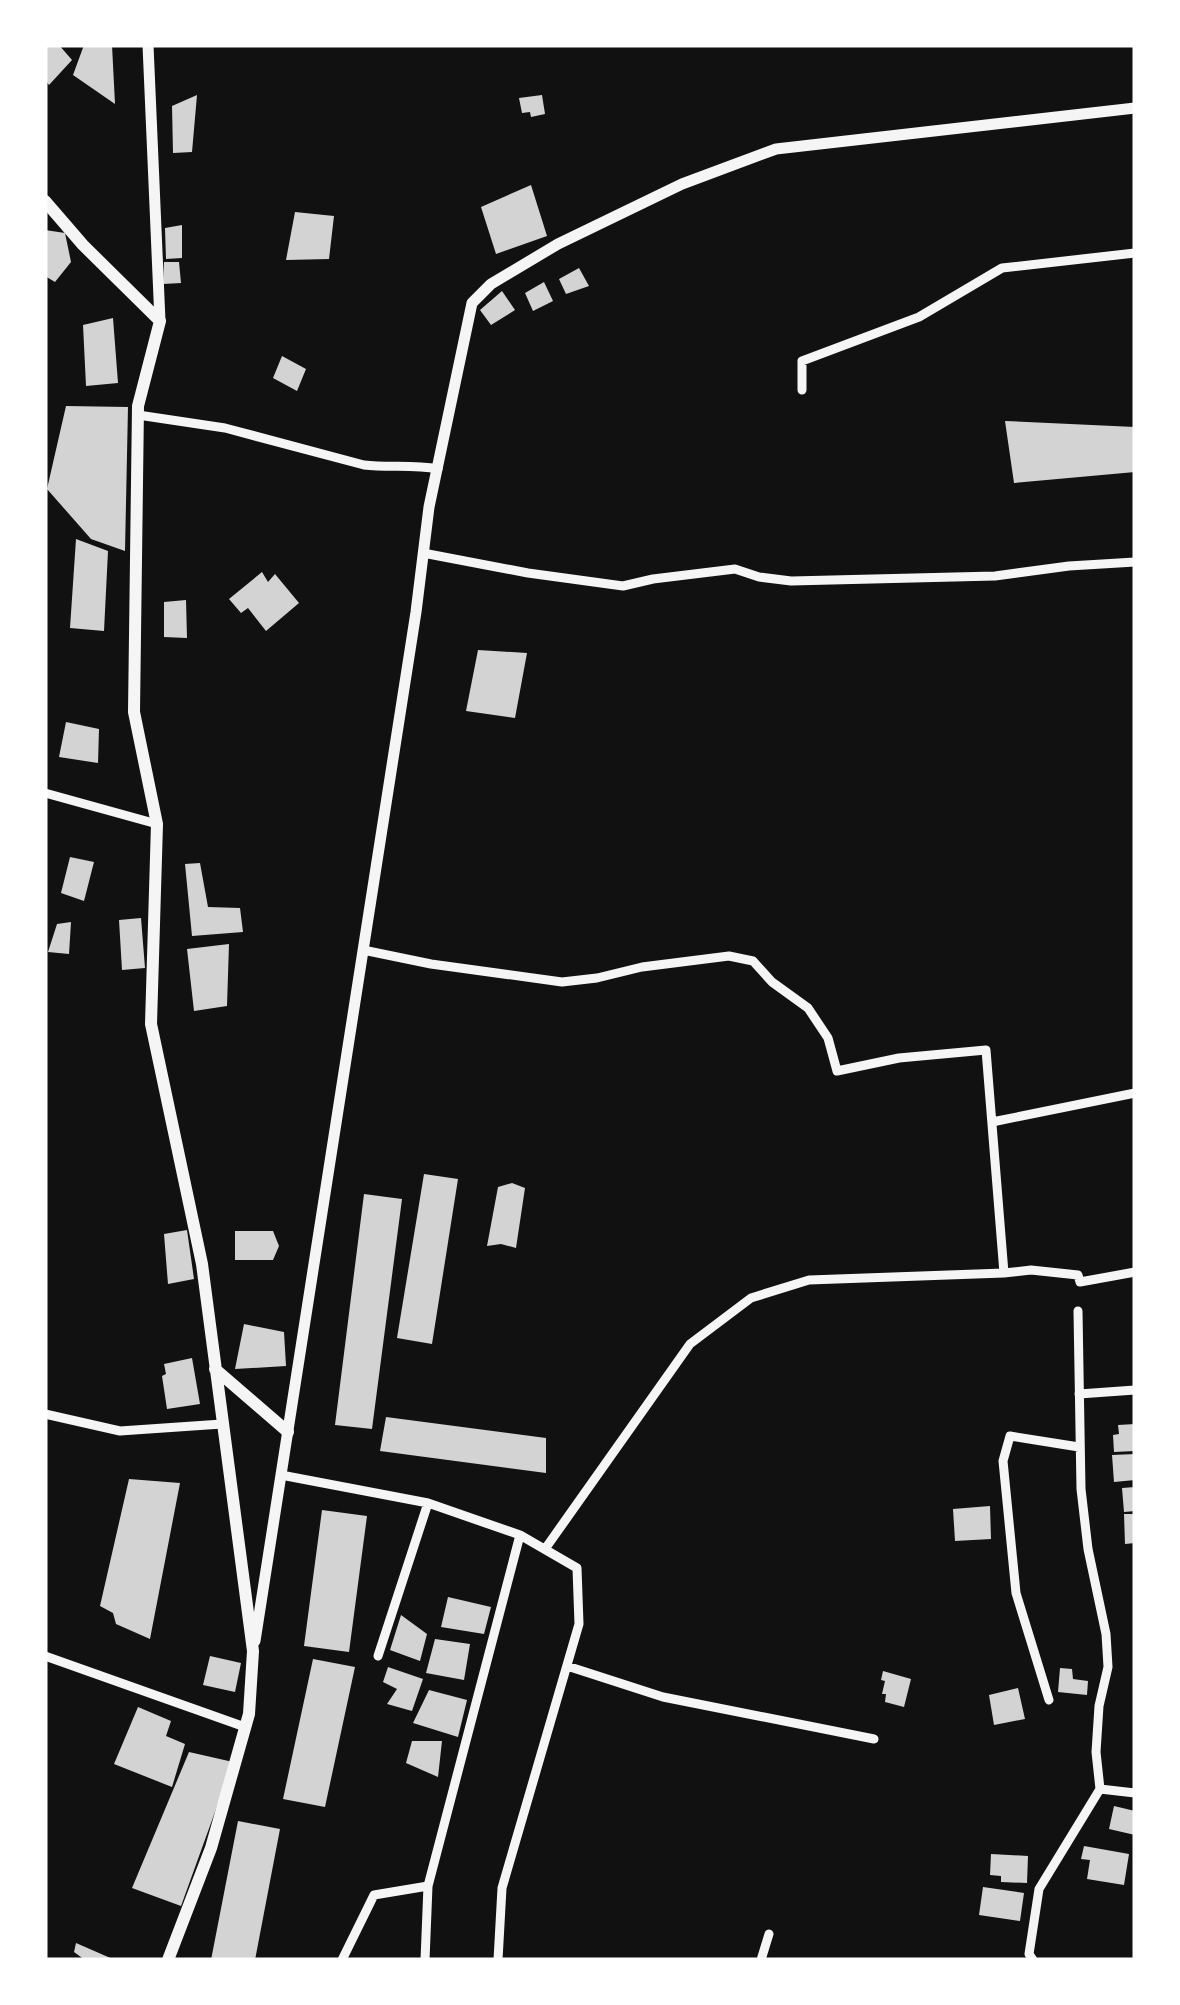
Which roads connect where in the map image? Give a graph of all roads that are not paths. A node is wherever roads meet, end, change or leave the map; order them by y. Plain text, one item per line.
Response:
1 (148, 45) edge
2 (1135, 108) edge
3 (45, 201) edge
4 (1135, 252) edge
5 (160, 321) junction
6 (802, 390) dead end
7 (138, 416) junction
8 (438, 470) junction
9 (423, 553) junction
10 (1135, 562) edge
11 (45, 793) edge
12 (157, 824) junction
13 (363, 950) junction
14 (1135, 1093) edge
15 (992, 1122) junction
16 (1135, 1272) edge
17 (1004, 1273) junction
18 (1078, 1310) dead end
19 (215, 1369) junction
20 (1135, 1390) edge
21 (1079, 1394) junction
22 (45, 1414) edge
23 (222, 1424) junction
24 (288, 1432) junction
25 (1079, 1447) junction
26 (281, 1475) junction
27 (428, 1503) junction
28 (520, 1535) junction
29 (545, 1549) junction
30 (253, 1651) junction
31 (45, 1656) edge
32 (378, 1656) dead end
33 (567, 1666) junction
34 (1049, 1700) dead end
35 (245, 1728) junction
36 (874, 1740) dead end
37 (1100, 1789) junction
38 (1135, 1793) edge
39 (428, 1886) junction
40 (769, 1934) dead end
41 (168, 1960) edge
42 (342, 1960) edge
43 (425, 1960) edge
44 (498, 1960) edge
45 (761, 1960) edge
46 (1033, 1960) edge

1 - 5 street
2 - 8 street
3 - 5 main road
4 - 6 street
5 - 7 main road
7 - 8 street
7 - 12 main road
8 - 9 street
9 - 10 street
9 - 13 street
11 - 12 street
12 - 19 main road
13 - 15 street
13 - 24 street
14 - 15 street
15 - 17 street
16 - 17 street
17 - 29 street
18 - 21 street
19 - 23 main road
19 - 24 main road
20 - 21 street
21 - 25 street
22 - 23 street
23 - 30 main road
24 - 26 street
25 - 34 street
25 - 37 street
26 - 27 street
26 - 30 street
27 - 28 street
27 - 32 street
28 - 29 street
28 - 39 street
29 - 33 street
30 - 35 main road
31 - 35 street
33 - 36 street
33 - 44 street
35 - 41 main road
37 - 38 street
37 - 46 street
39 - 42 street
39 - 43 street
40 - 45 street

